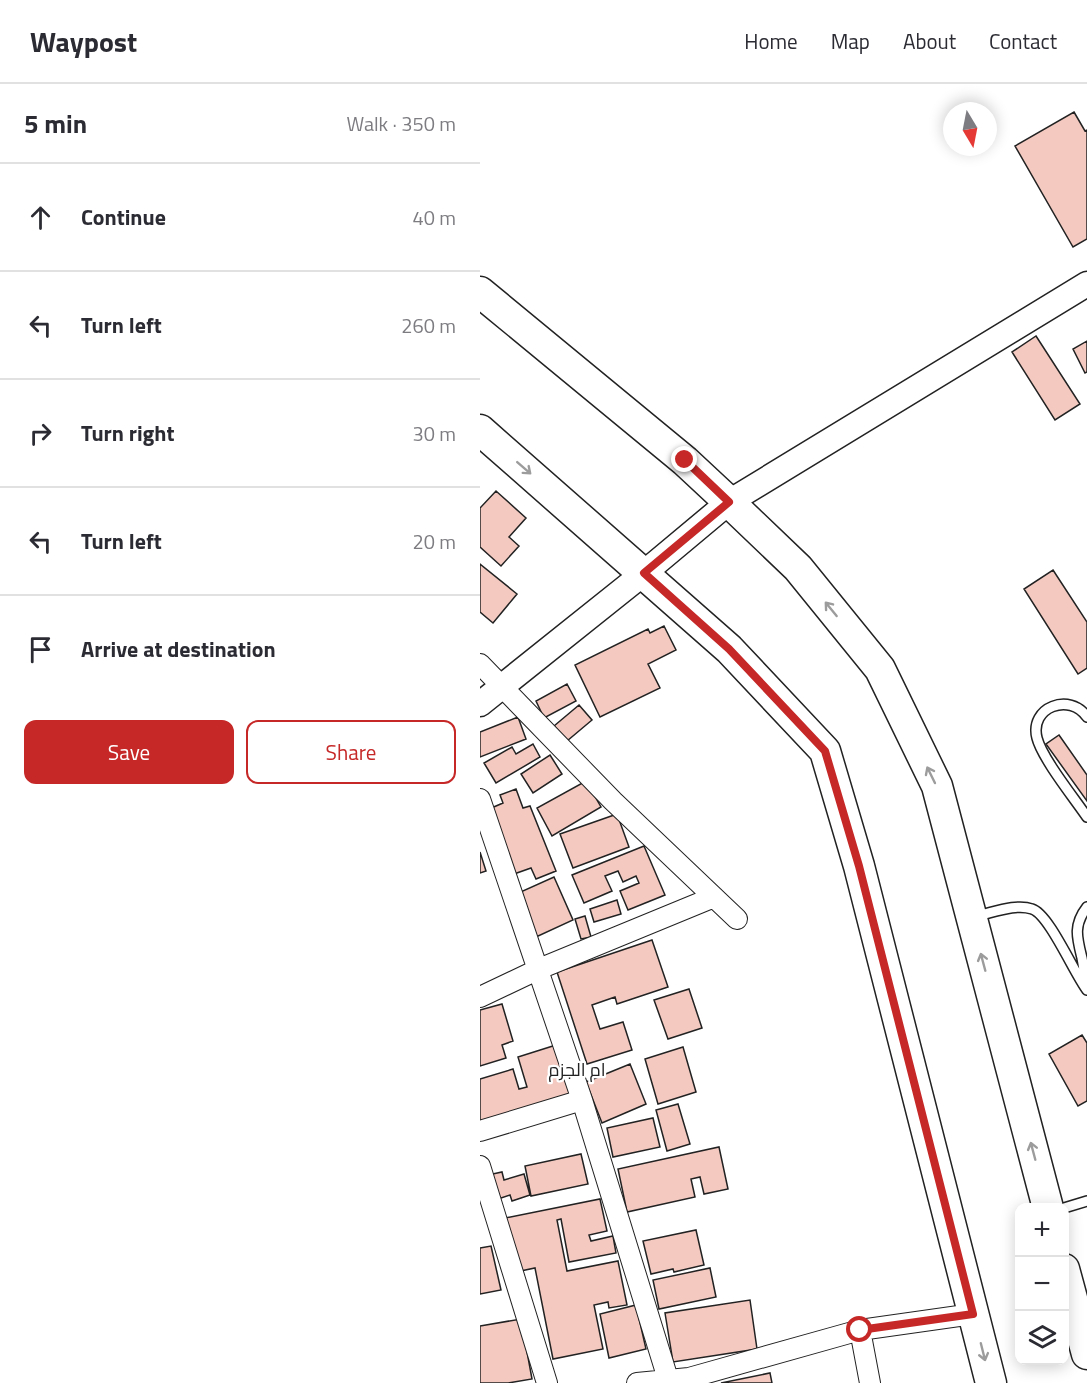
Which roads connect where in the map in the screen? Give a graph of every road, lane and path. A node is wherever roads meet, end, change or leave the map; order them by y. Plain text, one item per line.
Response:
1 (1087, 284) edge
2 (480, 292) edge
3 (480, 430) edge
4 (729, 502) junction
5 (644, 573) junction
6 (480, 664) edge
7 (503, 688) junction
8 (480, 704) edge
9 (1087, 717) edge
10 (480, 800) edge
11 (1087, 817) edge
12 (714, 897) junction
13 (1087, 908) edge
14 (971, 917) junction
15 (737, 919) dead end
16 (538, 969) junction
17 (1087, 990) edge
18 (480, 997) edge
19 (582, 1100) junction
20 (480, 1131) edge
21 (480, 1166) edge
22 (1087, 1202) edge
23 (1047, 1203) edge
24 (1069, 1207) edge
25 (1069, 1284) edge
26 (973, 1314) junction
27 (860, 1330) junction
28 (1087, 1354) edge
29 (668, 1379) junction
30 (690, 1380) edge
31 (547, 1383) edge
32 (637, 1383) edge
33 (870, 1383) edge
34 (991, 1383) edge

1 - 4 street
2 - 4 main road
3 -> 5 main road
4 - 5 street
14 -> 4 main road
5 - 7 street
5 - 26 main road
6 - 7 street
7 - 8 street
7 - 12 street
9 - 11 lane
10 - 16 street
12 - 15 street
12 - 16 street
13 - 17 lane
14 - 17 lane
23 -> 14 main road
16 - 18 street
16 - 19 street
19 - 20 street
19 - 29 street
21 - 31 street
22 - 24 lane
25 - 28 main road
26 - 27 street
26 -> 34 main road
27 - 30 street
27 - 33 street
29 - 30 street
29 - 32 street

